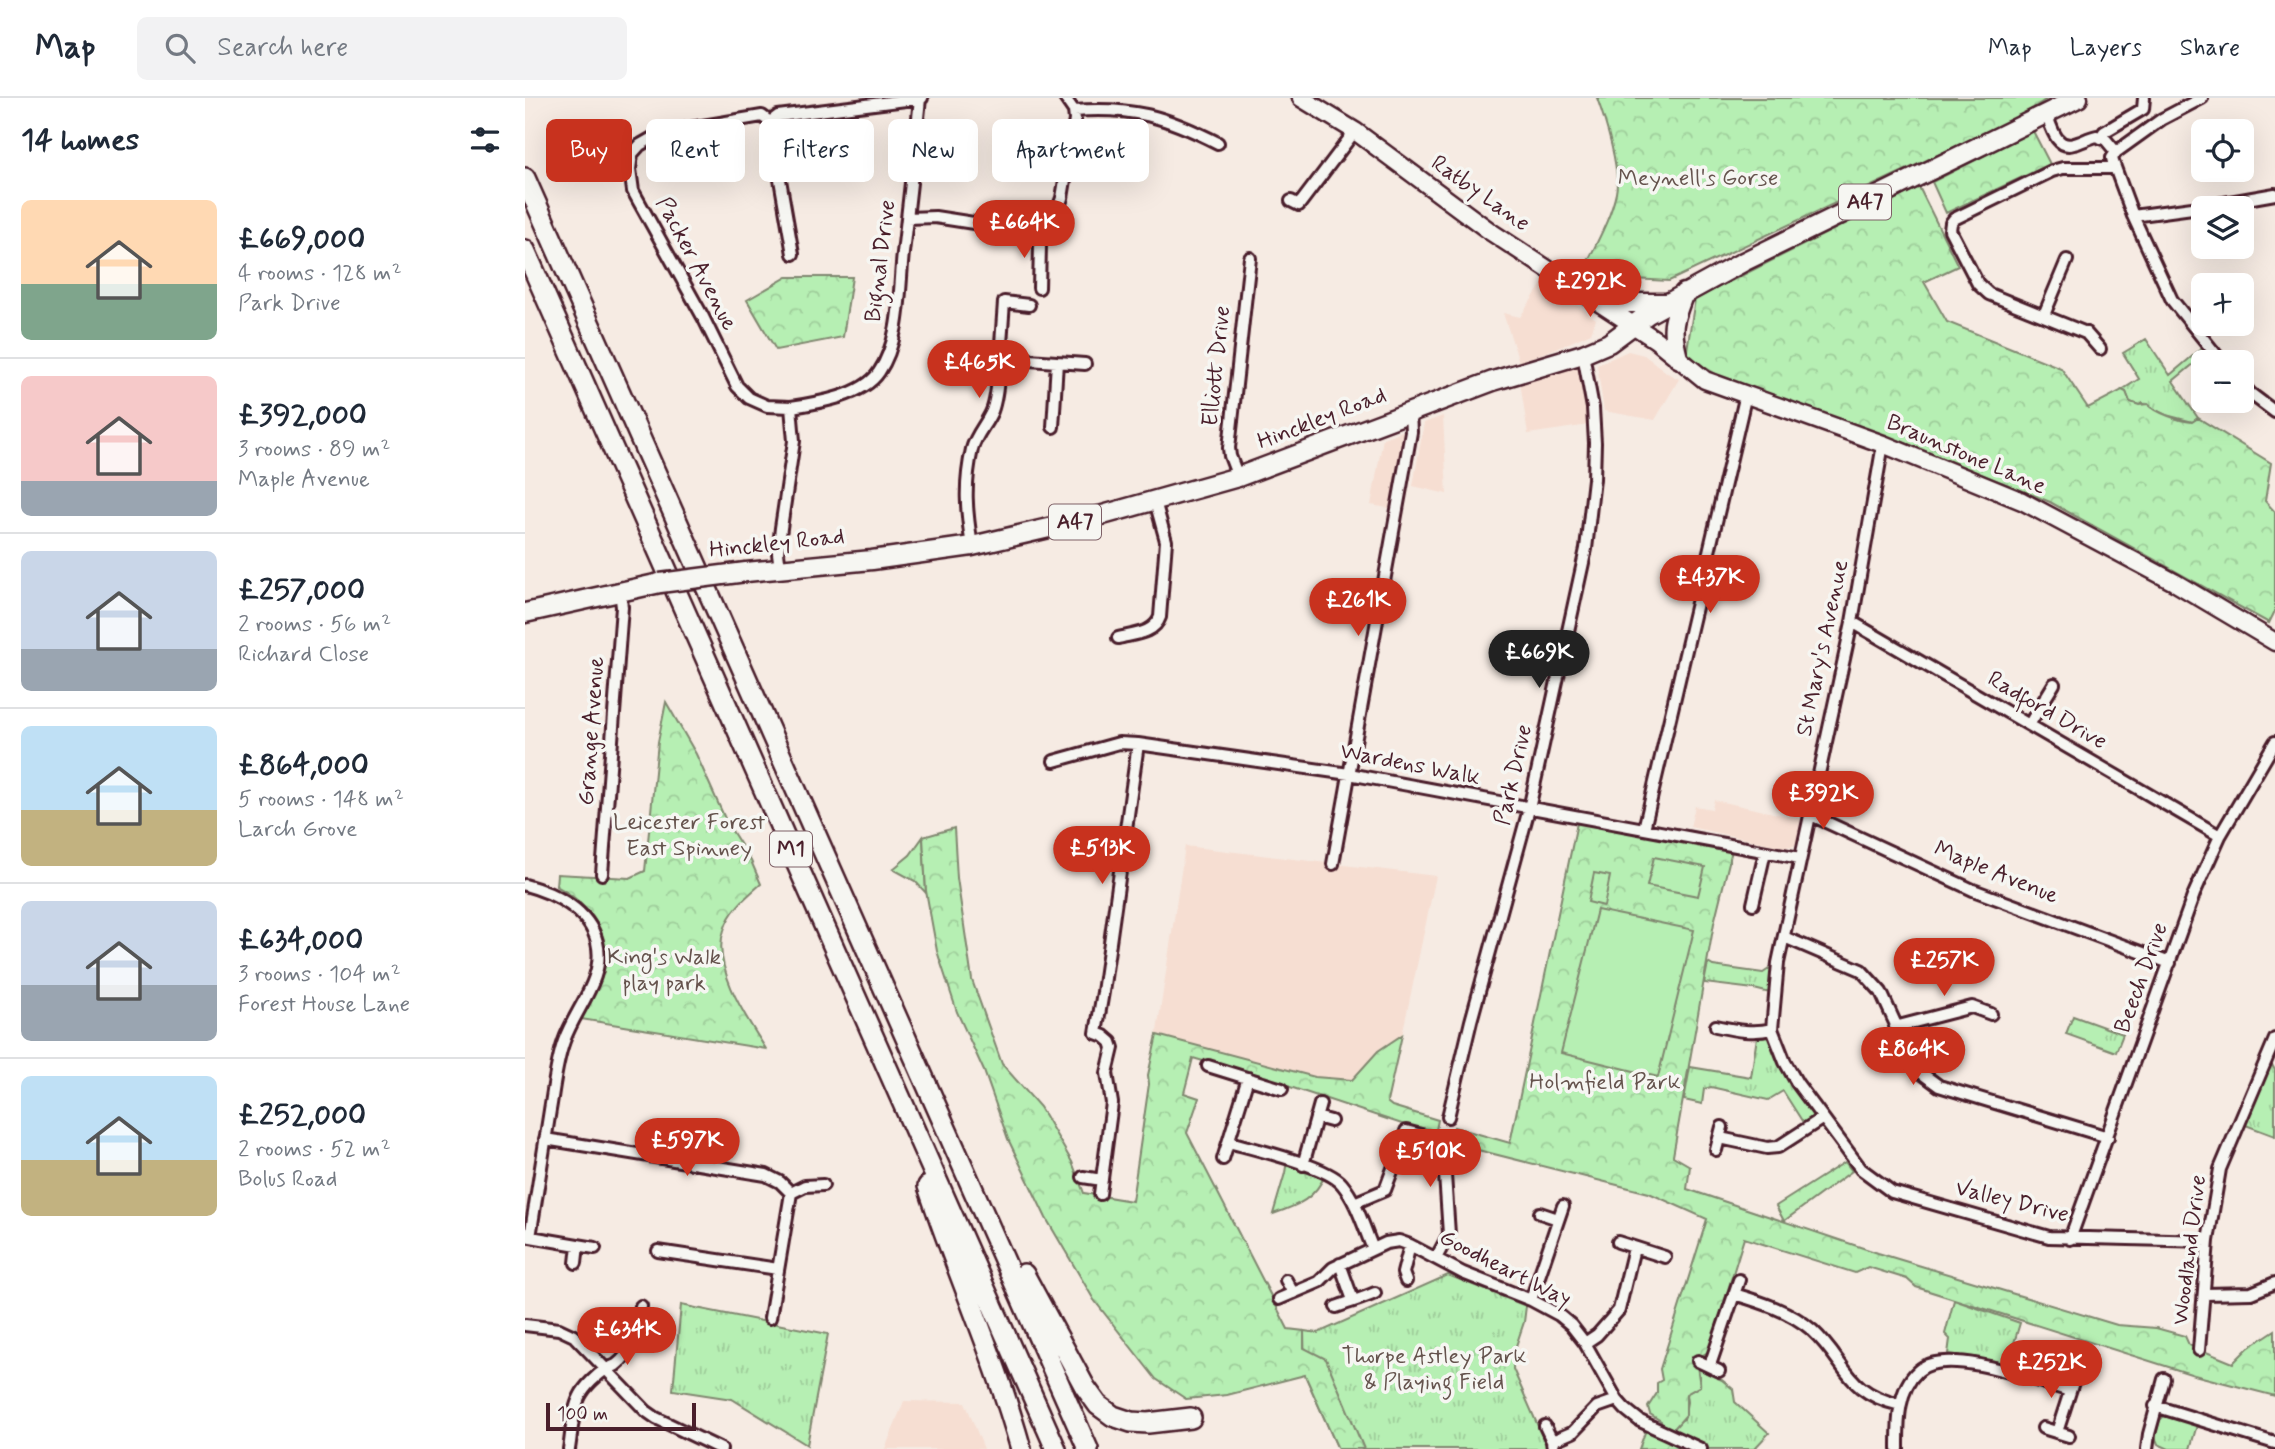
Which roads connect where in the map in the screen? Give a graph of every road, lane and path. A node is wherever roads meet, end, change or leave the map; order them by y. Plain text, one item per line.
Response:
1 (921, 98) edge
2 (1065, 98) edge
3 (1301, 98) edge
4 (2078, 98) edge
5 (2144, 98) edge
6 (2202, 98) edge
7 (1074, 111) junction
8 (2046, 113) junction
9 (766, 119) edge
10 (774, 119) edge
11 (1355, 131) junction
12 (2101, 138) junction
13 (1218, 143) dead end
14 (2116, 152) junction
15 (2115, 168) junction
16 (525, 178) edge
17 (780, 182) edge
18 (2275, 194) edge
19 (1291, 201) dead end
20 (2133, 216) junction
21 (907, 218) junction
22 (1035, 229) junction
23 (525, 250) edge
24 (793, 254) dead end
25 (1250, 258) dead end
26 (2067, 260) dead end
27 (1566, 281) junction
28 (1039, 288) dead end
29 (1677, 298) junction
30 (1029, 305) dead end
31 (2044, 315) junction
32 (1635, 325) junction
33 (2099, 349) dead end
34 (2212, 350) edge
35 (1583, 354) junction
36 (1000, 358) junction
37 (1678, 358) junction
38 (1057, 362) junction
39 (1085, 364) dead end
40 (1746, 394) junction
41 (2254, 396) edge
42 (791, 407) junction
43 (1410, 412) junction
44 (2275, 412) edge
45 (1053, 427) dead end
46 (1883, 443) junction
47 (1238, 477) junction
48 (1155, 501) junction
49 (972, 546) junction
50 (779, 569) junction
51 (626, 590) junction
52 (525, 613) edge
53 (1852, 622) junction
54 (1118, 638) dead end
55 (2275, 642) edge
56 (2054, 684) dead end
57 (2029, 725) junction
58 (2275, 742) edge
59 (1137, 744) junction
60 (1053, 761) dead end
61 (1349, 774) junction
62 (1529, 809) junction
63 (1811, 815) junction
64 (1644, 829) junction
65 (2220, 836) junction
66 (1765, 852) junction
67 (1800, 858) junction
68 (1333, 864) dead end
69 (602, 874) dead end
70 (525, 885) edge
71 (1753, 905) dead end
72 (1784, 937) junction
73 (2170, 963) junction
74 (1991, 1014) dead end
75 (1716, 1026) dead end
76 (1895, 1027) junction
77 (1772, 1029) junction
78 (2275, 1039) edge
79 (1208, 1066) dead end
80 (893, 1077) junction
81 (1248, 1079) junction
82 (1282, 1089) dead end
83 (1320, 1104) dead end
84 (1316, 1117) junction
85 (1448, 1117) dead end
86 (1823, 1118) junction
87 (1331, 1121) dead end
88 (1406, 1131) dead end
89 (2108, 1137) junction
90 (545, 1139) junction
91 (1229, 1142) junction
92 (1716, 1150) dead end
93 (1410, 1158) dead end
94 (1223, 1159) dead end
95 (1303, 1165) junction
96 (1431, 1165) dead end
97 (1443, 1165) junction
98 (1083, 1177) dead end
99 (1102, 1180) junction
100 (823, 1185) dead end
101 (973, 1185) junction
102 (1892, 1192) joint
103 (791, 1194) junction
104 (1100, 1194) dead end
105 (1354, 1203) junction
106 (1563, 1206) dead end
107 (1540, 1213) dead end
108 (1558, 1219) junction
109 (528, 1237) edge
110 (2070, 1239) junction
111 (2209, 1241) junction
112 (1618, 1242) dead end
113 (578, 1245) junction
114 (1410, 1245) junction
115 (595, 1248) dead end
116 (1634, 1248) junction
117 (1373, 1249) junction
118 (658, 1251) dead end
119 (1665, 1257) dead end
120 (1436, 1258) junction
121 (576, 1263) dead end
122 (1340, 1264) junction
123 (778, 1269) junction
124 (1286, 1280) dead end
125 (1739, 1280) dead end
126 (1406, 1281) dead end
127 (2275, 1283) edge
128 (1293, 1293) junction
129 (1375, 1293) dead end
130 (1734, 1294) junction
131 (2205, 1294) junction
132 (1279, 1299) dead end
133 (1531, 1300) junction
134 (1359, 1303) junction
135 (641, 1306) dead end
136 (1336, 1307) dead end
137 (770, 1318) dead end
138 (525, 1325) edge
139 (1585, 1343) junction
140 (2199, 1350) dead end
141 (1698, 1361) dead end
142 (607, 1369) junction
143 (2075, 1377) dead end
144 (2164, 1379) dead end
145 (2070, 1391) junction
146 (1617, 1400) junction
147 (1900, 1405) junction
148 (2155, 1406) junction
149 (1191, 1418) dead end
150 (1545, 1426) dead end
151 (2043, 1428) dead end
152 (2057, 1432) junction
153 (2069, 1437) dead end
154 (2275, 1443) edge
155 (2259, 1444) edge
156 (1553, 1445) edge
157 (2151, 1448) edge
158 (569, 1449) edge
159 (721, 1449) edge
160 (1021, 1449) edge
161 (1056, 1449) edge
162 (1088, 1449) edge
163 (1701, 1449) edge
164 (1898, 1449) edge

1 - 10 street, Packer Avenue
1 - 21 street, Bignal Drive
2 - 7 street
3 - 11 street, Ratby Lane
4 - 8 main road, Hinckley Road / A47
5 - 12 street
6 - 14 street
7 - 13 street
7 - 22 street
8 - 12 street
8 - 29 main road, Hinckley Road / A47
9 - 42 street, Packer Avenue
11 - 19 street
11 - 27 street, Ratby Lane
12 - 14 street
14 - 15 street
15 - 20 street
15 - 31 street
16 - 101 highway, M1
17 - 24 street
18 - 20 street
20 - 34 street
21 - 22 street
21 - 42 street, Bignal Drive
22 - 28 street
23 - 80 highway, M1
25 - 47 street, Elliott Drive
26 - 31 street
27 - 29 main road
27 - 32 street, Ratby Lane
29 - 32 main road, Hinckley Road / A47
29 - 37 main road
30 - 36 street
31 - 33 street
32 - 35 main road, Hinckley Road / A47
32 - 37 street, Braunstone Lane
35 - 43 main road, Hinckley Road / A47
35 - 62 street, Park Drive
36 - 38 street
36 - 49 street
37 - 40 street, Braunstone Lane
38 - 39 street
38 - 45 street
40 - 46 street, Braunstone Lane
40 - 64 street
41 - 44 street
42 - 50 street
43 - 47 main road, Hinckley Road / A47
43 - 61 street
46 - 53 street, St Mary's Avenue
46 - 55 street, Braunstone Lane
47 - 48 main road, Hinckley Road / A47
48 - 49 main road, Hinckley Road / A47
48 - 54 street
49 - 50 main road, Hinckley Road / A47
50 - 51 main road, Hinckley Road / A47, bridge
51 - 52 main road, Hinckley Road / A47
51 - 69 street, Grange Avenue
53 - 57 street, Radford Drive
53 - 63 street, St Mary's Avenue
56 - 57 street
57 - 65 street, Radford Drive
58 - 65 street, Beech Drive
59 - 60 street, Wardens Walk
59 - 61 street, Wardens Walk
59 - 99 street
61 - 62 street, Wardens Walk
61 - 68 street
62 - 64 street, Wardens Walk
62 - 85 street, Park Drive
63 - 67 street, St Mary's Avenue
63 - 73 street, Maple Avenue
64 - 66 street, Wardens Walk
65 - 73 street, Beech Drive
66 - 67 street, Wardens Walk
66 - 71 street
67 - 72 street, St Mary's Avenue
70 - 90 street
72 - 76 street
72 - 77 street, St Mary's Avenue
73 - 89 street, Beech Drive
74 - 76 street
75 - 77 street
76 - 89 street
77 - 86 street, St Mary's Avenue
78 - 111 street, Woodland Drive
79 - 81 street
80 - 160 highway
80 - 161 highway, M1
81 - 82 street
81 - 91 street
83 - 84 street
84 - 87 street
84 - 95 street
86 - 92 street
86 - 102 street, St Mary's Avenue
88 - 97 street
89 - 110 street, Beech Drive
90 - 103 street
90 - 109 street
91 - 94 street
91 - 95 street
93 - 105 street
95 - 105 street
96 - 97 street
97 - 120 street
98 - 99 street
99 - 104 street
100 - 103 street
101 - 149 highway
101 - 162 highway, M1
102 - 110 street, Valley Drive
103 - 123 street
105 - 117 street
106 - 108 street
107 - 108 street
108 - 133 street
109 - 113 street
110 - 111 street, Valley Drive
111 - 131 street, Woodland Drive
112 - 116 street
113 - 115 street
113 - 121 street
114 - 117 street, Goodheart Way
114 - 120 street, Goodheart Way
114 - 126 street
116 - 119 street
116 - 139 street
117 - 122 street, Goodheart Way
118 - 123 street
120 - 133 street, Goodheart Way
122 - 128 street, Goodheart Way
122 - 134 street
123 - 137 street
124 - 128 street
125 - 130 street
127 - 131 street
128 - 132 street, Goodheart Way
129 - 134 street
130 - 141 street
130 - 147 street
131 - 140 street, Woodland Drive
133 - 139 street, Goodheart Way
134 - 136 street
135 - 142 street
138 - 142 street
139 - 146 street, Goodheart Way
142 - 158 street
142 - 159 street
143 - 145 street
144 - 148 street
145 - 147 street
145 - 152 street
146 - 156 street
146 - 163 street, Goodheart Way
147 - 164 street
148 - 155 street
148 - 157 street
150 - 156 street
151 - 152 street
152 - 153 street
154 - 155 street

